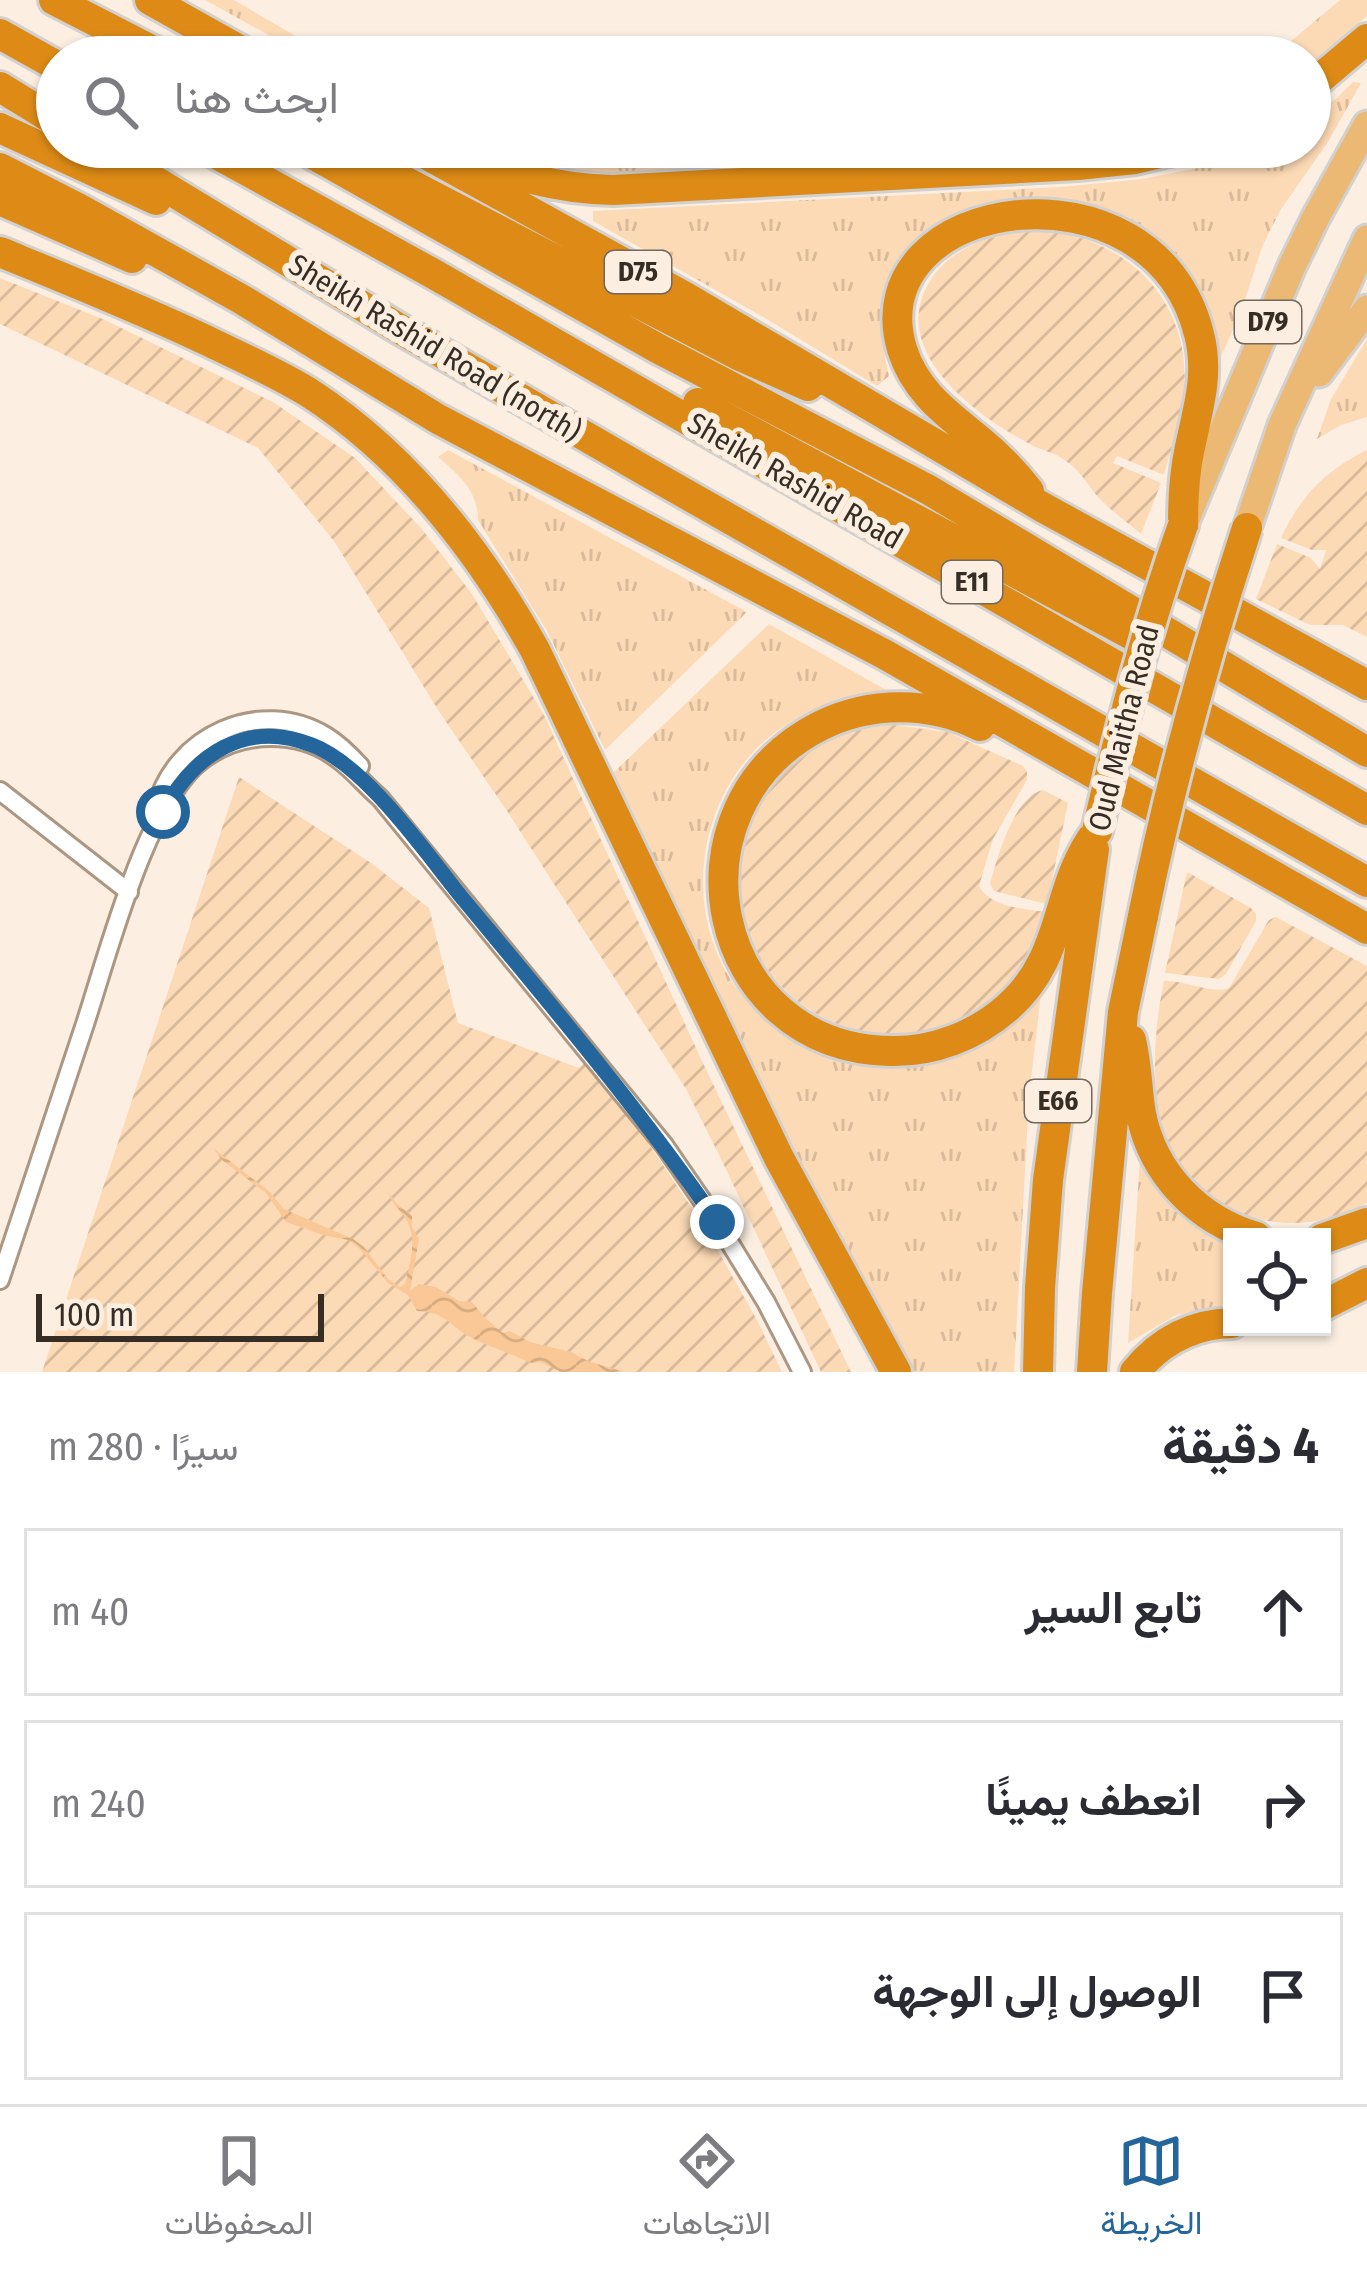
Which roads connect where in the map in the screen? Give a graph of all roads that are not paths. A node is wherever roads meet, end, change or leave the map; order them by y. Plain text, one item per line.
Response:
1 (55, 0) edge
2 (150, 0) edge
3 (0, 34) edge
4 (124, 36) edge
5 (214, 36) edge
6 (1367, 39) edge
7 (36, 54) edge
8 (1331, 69) edge
9 (0, 87) edge
10 (36, 109) edge
11 (1367, 125) edge
12 (0, 128) edge
13 (36, 145) edge
14 (0, 167) edge
15 (84, 168) edge
16 (134, 168) edge
17 (241, 168) edge
18 (337, 168) edge
19 (380, 168) edge
20 (451, 168) edge
21 (495, 168) edge
22 (1022, 168) edge
23 (0, 200) edge
24 (230, 226) junction
25 (0, 237) edge
26 (1367, 239) edge
27 (0, 252) edge
28 (139, 309) junction
29 (1367, 309) edge
30 (575, 356) junction
31 (391, 391) junction
32 (860, 401) junction
33 (1282, 425) junction
34 (1042, 507) junction
35 (1183, 525) junction
36 (1247, 528) joint
37 (1367, 686) edge
38 (1367, 753) edge
39 (1102, 778) junction
40 (0, 791) edge
41 (1367, 810) edge
42 (1097, 831) junction
43 (1286, 882) junction
44 (1367, 882) edge
45 (129, 892) junction
46 (1367, 929) edge
47 (1367, 946) edge
48 (1123, 1012) junction
49 (1367, 1223) edge
50 (1234, 1228) edge
51 (1331, 1236) edge
52 (0, 1280) edge
53 (1367, 1283) edge
54 (1331, 1301) edge
55 (1223, 1324) edge
56 (802, 1372) edge
57 (896, 1372) edge
58 (1038, 1372) edge
59 (1092, 1372) edge
60 (1136, 1372) edge

1 - 4 highway
2 - 5 highway
3 - 7 highway
6 - 8 highway
9 - 10 highway
11 - 35 main road, Oud Maitha Road / D79
12 - 13 highway
14 - 31 highway
15 - 24 highway
16 - 24 highway, E11
17 - 30 highway, Sheikh Rashid Road / E11
18 - 38 highway
19 - 32 highway
20 - 32 highway, D75
21 - 22 highway
23 - 31 highway
24 - 44 highway, Sheikh Rashid Road (north) / E11
25 - 28 highway
26 - 33 main road, Oud Maitha Road / D79
27 - 28 highway
28 - 57 highway
29 - 33 main road
30 - 38 highway
30 - 41 highway, Sheikh Rashid Road / E11
31 - 39 highway
32 - 34 highway, D75
33 - 36 main road, Oud Maitha Road / D79
34 - 35 highway
34 - 37 highway, D75
35 - 42 highway, Oud Maitha Road / E66, bridge
36 - 48 highway, Oud Maitha Road / D79, bridge
39 - 42 highway
39 - 43 highway
40 - 45 street
42 - 58 highway, Oud Maitha Road / E66
43 - 46 highway
43 - 47 highway
45 - 52 street
45 - 56 street
48 - 50 highway
48 - 59 highway, Oud Maitha Road / E66
49 - 51 highway
53 - 54 highway
55 - 60 highway

